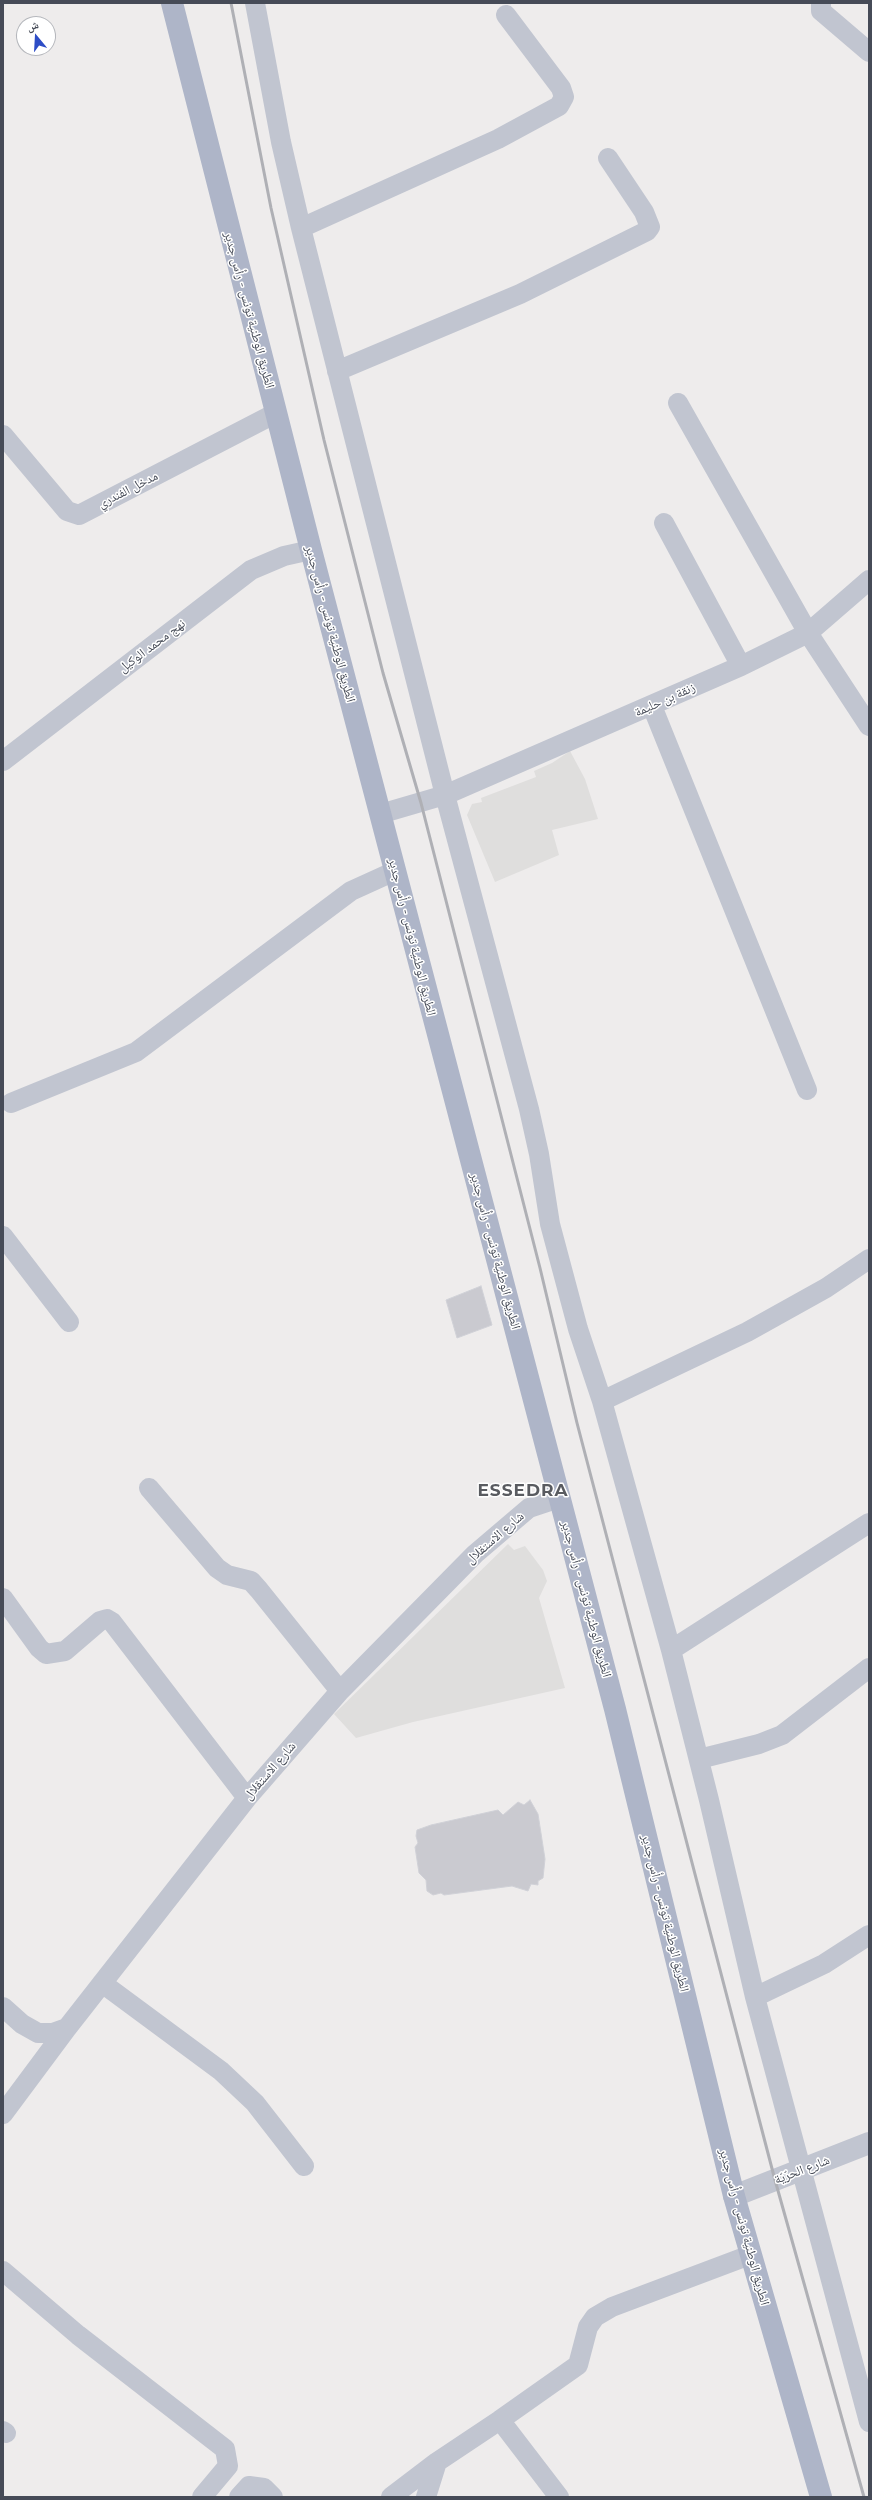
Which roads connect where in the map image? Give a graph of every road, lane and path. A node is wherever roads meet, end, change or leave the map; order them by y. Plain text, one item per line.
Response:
1 (172, 3) edge
2 (255, 3) edge
3 (821, 3) edge
4 (506, 15) dead end
5 (869, 52) edge
6 (608, 158) dead end
7 (300, 228) junction
8 (337, 371) junction
9 (678, 403) dead end
10 (276, 413) junction
11 (3, 436) edge
12 (664, 523) dead end
13 (311, 550) junction
14 (869, 580) edge
15 (808, 633) junction
16 (741, 666) junction
17 (652, 706) junction
18 (869, 726) edge
19 (3, 761) edge
20 (445, 795) junction
21 (380, 814) junction
22 (395, 871) junction
23 (807, 1090) dead end
24 (11, 1103) dead end
25 (3, 1236) edge
26 (869, 1258) edge
27 (69, 1322) dead end
28 (602, 1401) junction
29 (149, 1488) dead end
30 (559, 1498) junction
31 (869, 1524) edge
32 (3, 1598) edge
33 (671, 1650) junction
34 (869, 1668) edge
35 (340, 1691) junction
36 (699, 1759) junction
37 (247, 1798) junction
38 (869, 1935) edge
39 (102, 1983) junction
40 (754, 1997) junction
41 (3, 2007) edge
42 (67, 2028) junction
43 (3, 2114) edge
44 (869, 2143) edge
45 (304, 2166) dead end
46 (801, 2171) junction
47 (734, 2196) junction
48 (750, 2254) junction
49 (3, 2271) edge
50 (500, 2420) junction
51 (869, 2422) edge
52 (437, 2462) junction
53 (202, 2497) edge
54 (239, 2497) edge
55 (273, 2497) edge
56 (391, 2497) edge
57 (426, 2497) edge
58 (559, 2497) edge
59 (821, 2497) edge

1 - 10 main road, الطريق الوطنية تونس - رأس جدير
2 - 7 street
3 - 5 street
4 - 7 street
6 - 8 street
7 - 8 street
8 - 20 street
9 - 15 street
10 - 11 street, مدخل الفندري
10 - 13 main road, الطريق الوطنية تونس - رأس جدير
12 - 16 street
13 - 19 street, نهج محمد الوكيل
13 - 21 main road, الطريق الوطنية تونس - رأس جدير
14 - 15 street, زنقة بن حليمة
15 - 16 street, زنقة بن حليمة
15 - 18 street
16 - 17 street, زنقة بن حليمة
17 - 20 street, زنقة بن حليمة
17 - 23 street
20 - 21 street, زنقة بن حليمة
20 - 28 street
21 - 22 main road, الطريق الوطنية تونس - رأس جدير
22 - 24 street
22 - 30 main road, الطريق الوطنية تونس - رأس جدير
25 - 27 street
26 - 28 street
28 - 33 street
29 - 35 street
30 - 35 street, شارع الاستقلال
30 - 47 main road, الطريق الوطنية تونس - رأس جدير
31 - 33 street
32 - 37 street
33 - 36 street
34 - 36 street
35 - 37 street, شارع الاستقلال
36 - 40 street
37 - 39 street, شارع الاستقلال
38 - 40 street
39 - 42 street, شارع الاستقلال
39 - 45 street
40 - 46 street
41 - 42 street
42 - 43 street, شارع الاستقلال
44 - 46 street, شارع الحرّيّة
46 - 47 street, شارع الحرّيّة
46 - 51 street
47 - 48 main road, الطريق الوطنية تونس - رأس جدير
48 - 50 street
48 - 59 main road, الطريق الوطنية تونس - رأس جدير
49 - 53 street
50 - 52 street
50 - 58 street
52 - 56 street
52 - 57 street
54 - 55 street

